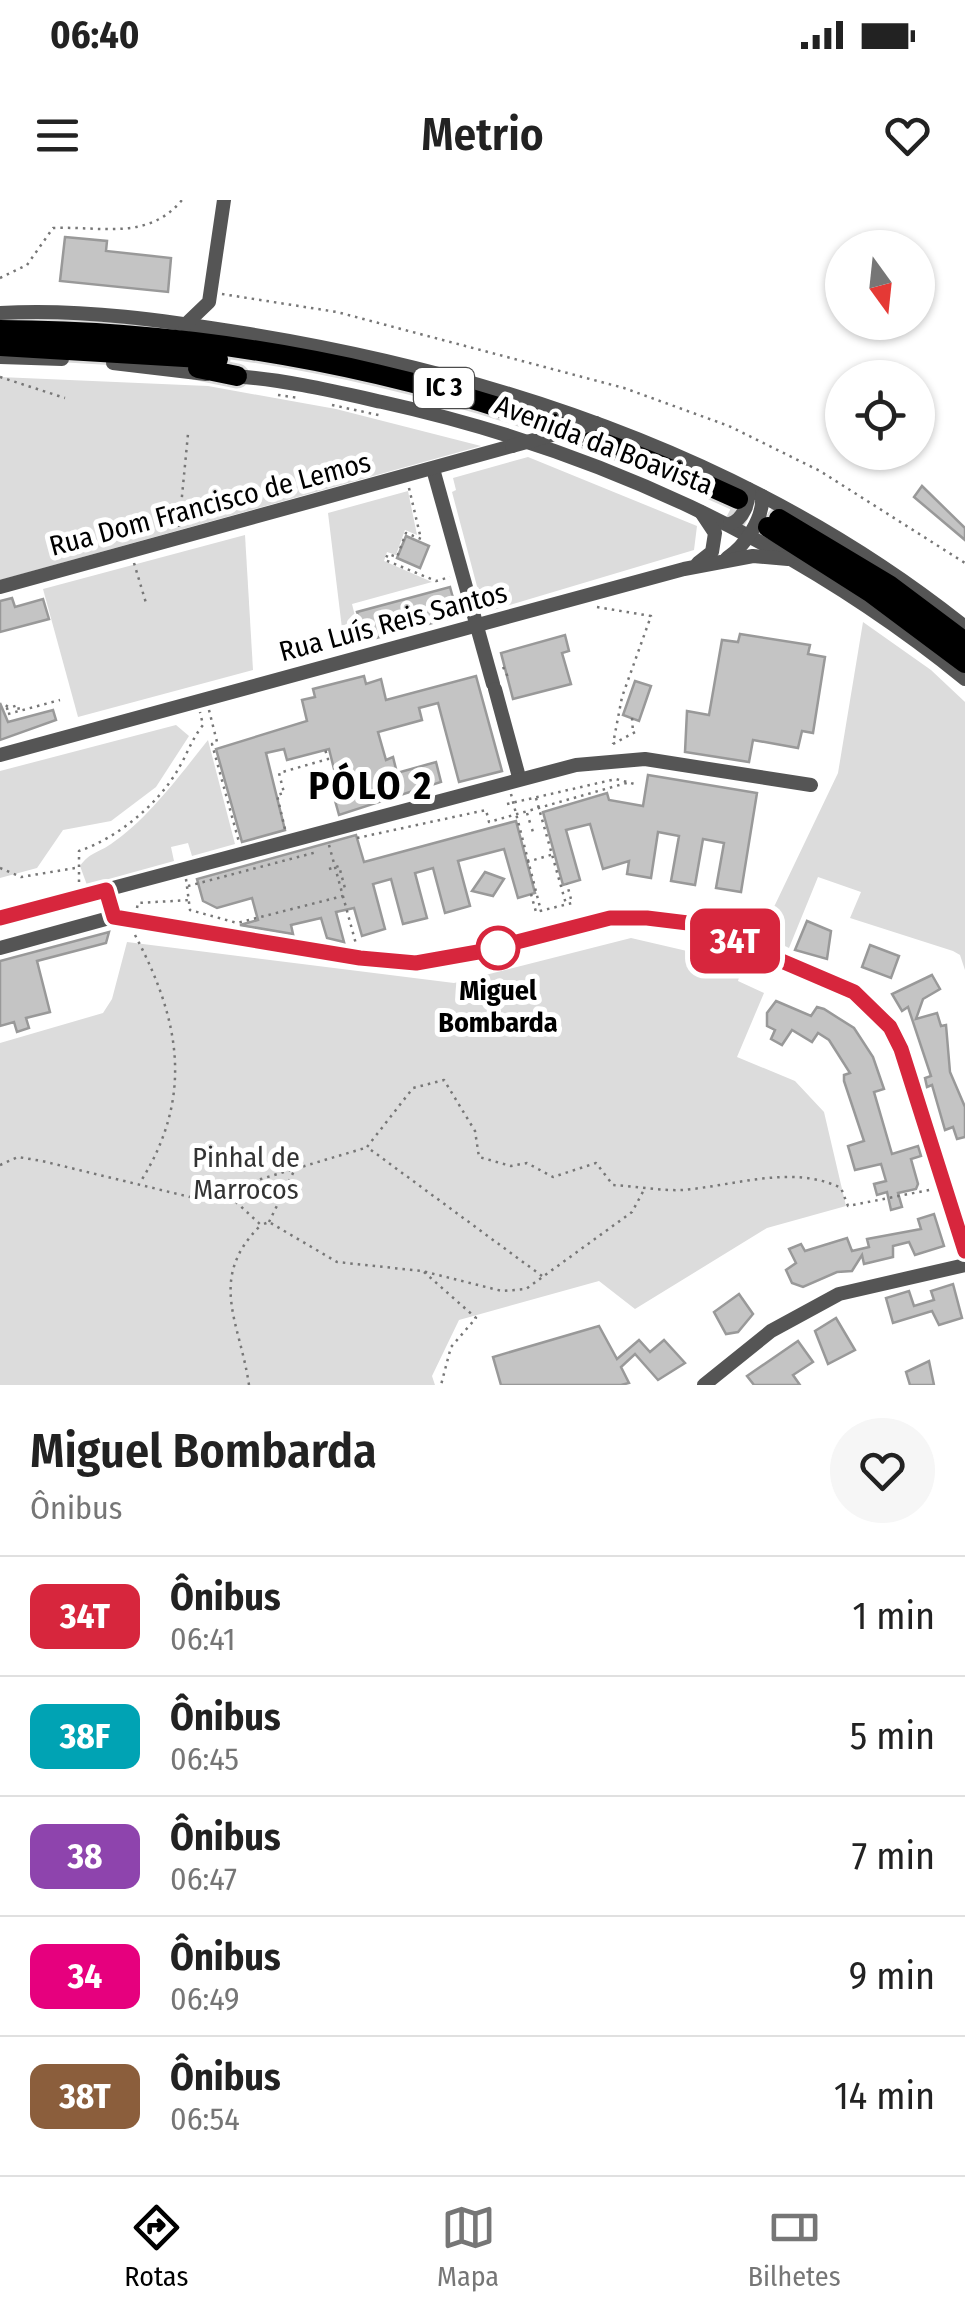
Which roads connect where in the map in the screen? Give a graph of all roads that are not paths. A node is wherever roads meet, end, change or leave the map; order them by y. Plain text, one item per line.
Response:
1 (224, 200) edge
2 (210, 297) junction
3 (0, 313) edge
4 (185, 325) junction
5 (0, 330) edge
6 (235, 332) junction
7 (134, 344) junction
8 (0, 346) edge
9 (0, 357) edge
10 (238, 376) junction
11 (596, 423) junction
12 (434, 469) junction
13 (742, 503) junction
14 (700, 512) junction
15 (764, 526) junction
16 (722, 560) junction
17 (801, 562) junction
18 (684, 569) junction
19 (0, 587) edge
20 (477, 625) junction
21 (965, 626) edge
22 (965, 642) edge
23 (965, 663) edge
24 (965, 679) edge
25 (0, 754) edge
26 (519, 777) junction
27 (811, 784) dead end
28 (106, 890) junction
29 (114, 917) junction
30 (0, 918) edge
31 (0, 948) edge
32 (965, 1251) edge
33 (965, 1265) edge
34 (704, 1385) edge

1 - 2 street
2 - 4 street
2 - 6 street
3 - 4 street, Avenida da Boavista
4 - 6 street, Avenida da Boavista
5 - 7 highway, Avenida da Boavista / IC 3
6 - 7 highway
6 - 11 street, Avenida da Boavista
7 - 8 highway, Avenida da Boavista / IC 3
7 - 10 highway
7 - 13 highway, Avenida da Boavista / IC 3
9 - 10 street, Avenida da Boavista
10 - 14 street, Avenida da Boavista
11 - 12 street, Rua Dom Francisco de Lemos, bridge
11 - 13 street, Avenida da Boavista
12 - 19 street, Rua Dom Francisco de Lemos
12 - 20 street
13 - 14 street, Avenida da Boavista
13 - 15 street, Avenida da Boavista
13 - 15 street
13 - 21 street, Avenida da Boavista
14 - 18 street
15 - 16 street
15 - 17 street, Avenida da Boavista
15 - 22 highway, Avenida da Boavista
15 - 23 highway, Avenida da Boavista
16 - 17 street, Rua Luís Reis Santos
16 - 18 street, Rua Luís Reis Santos
17 - 24 street, Avenida da Boavista
18 - 20 street, Rua Luís Reis Santos
20 - 25 street, Rua Luís Reis Santos
20 - 26 street
26 - 27 street
26 - 28 street
28 - 29 street
28 - 30 street
29 - 31 street
29 - 32 street
33 - 34 street

